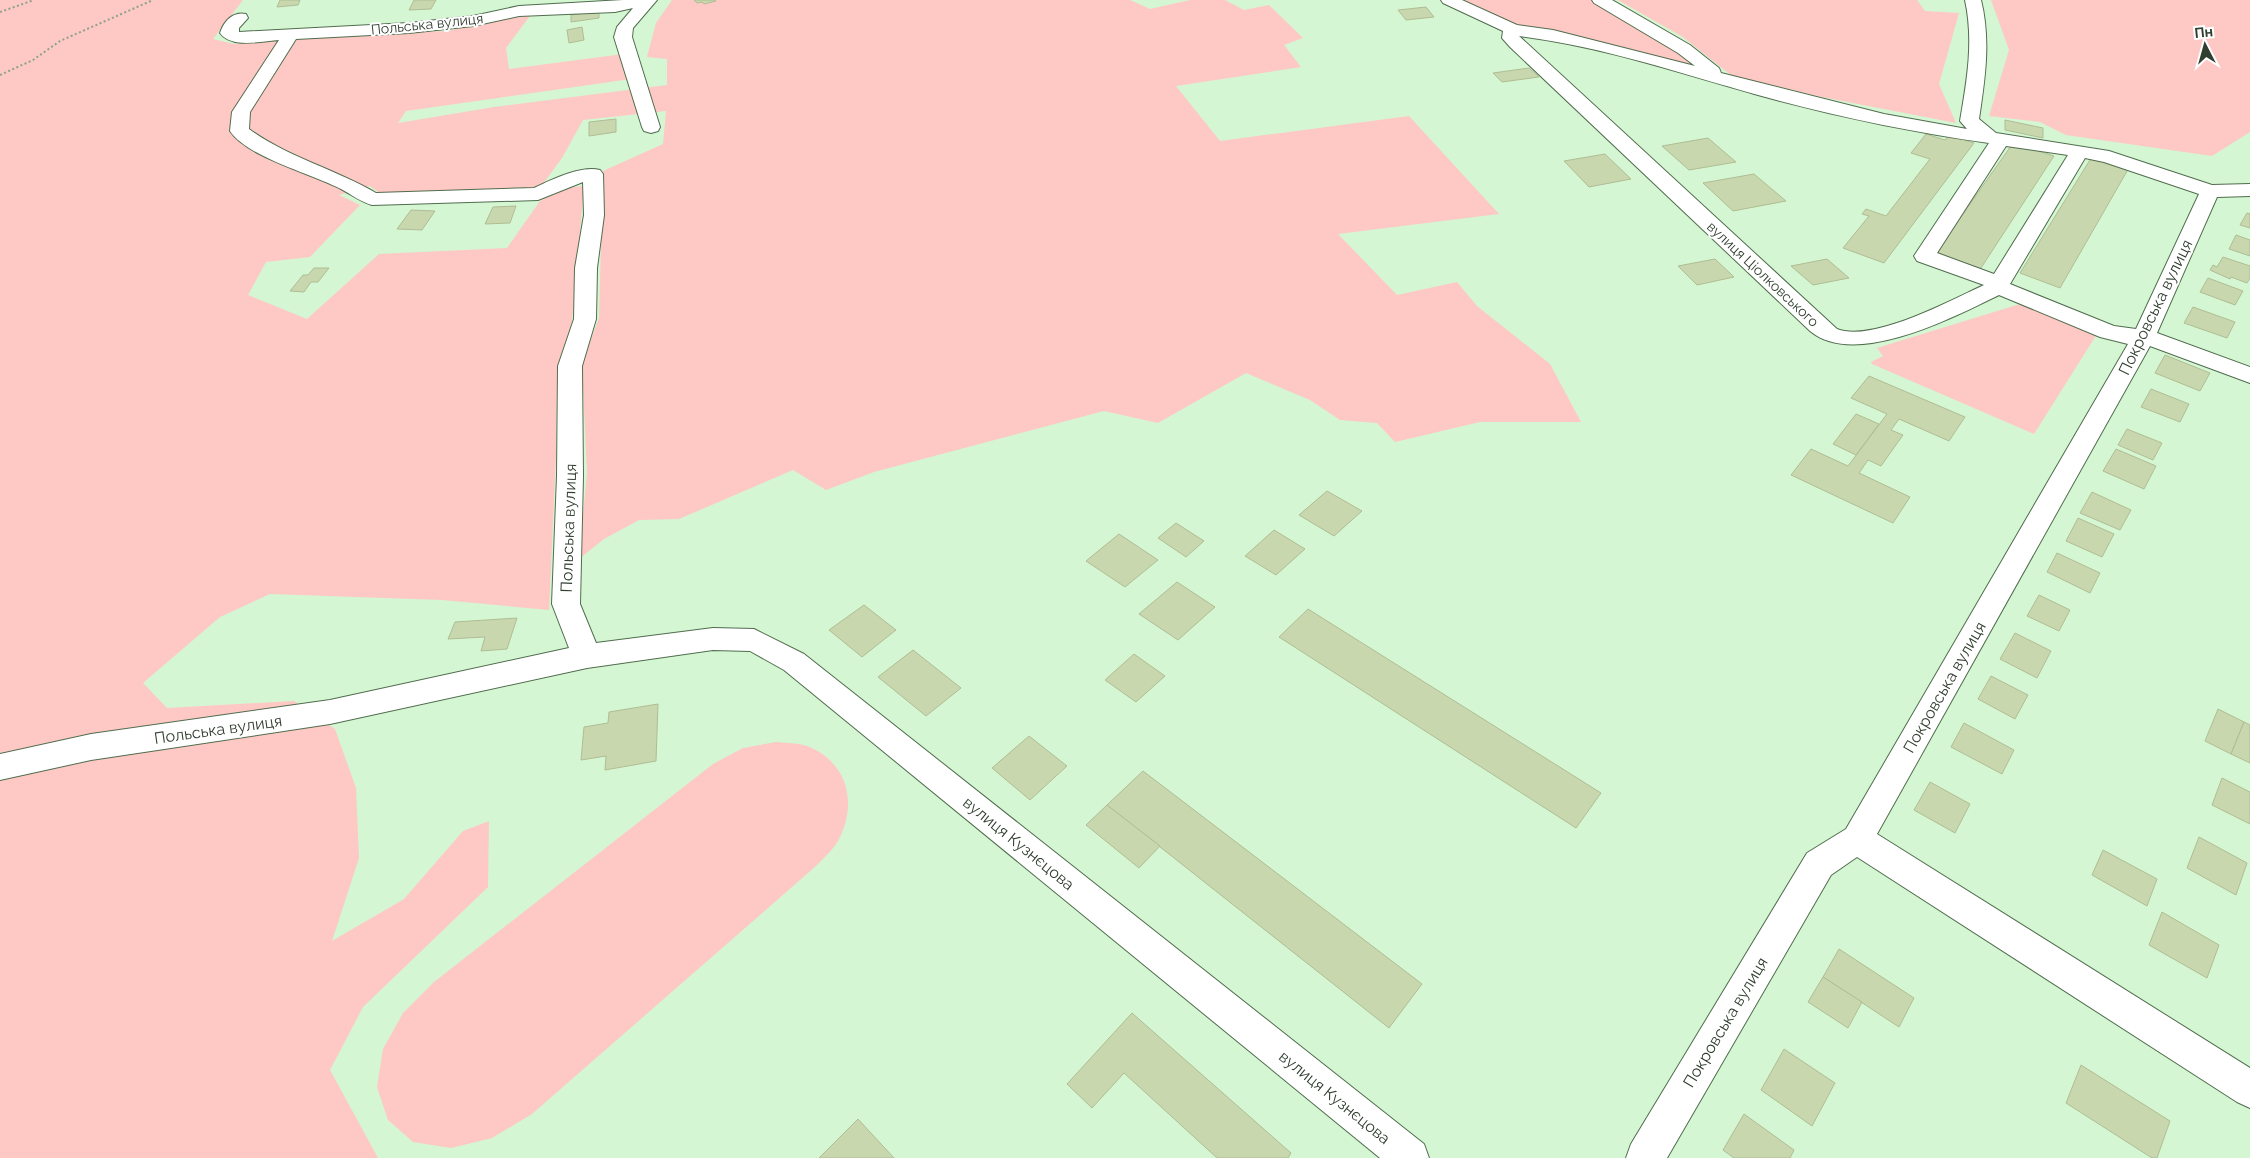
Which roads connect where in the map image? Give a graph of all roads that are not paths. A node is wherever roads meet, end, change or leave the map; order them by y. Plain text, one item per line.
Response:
1 (644, 0) edge
2 (649, 0) edge
3 (1449, 0) edge
4 (1600, 0) edge
5 (1975, 6) edge
6 (240, 18) dead end
7 (1513, 30) junction
8 (291, 34) junction
9 (1722, 79) junction
10 (651, 127) dead end
11 (1996, 138) junction
12 (2080, 151) junction
13 (2250, 190) edge
14 (2210, 191) junction
15 (1999, 285) junction
16 (2144, 336) junction
17 (2250, 376) edge
18 (587, 656) junction
19 (0, 767) edge
20 (1857, 838) junction
21 (2250, 1089) edge
22 (1410, 1158) edge
23 (1645, 1158) edge

1 - 8 street, Польська вулиця
2 - 10 street
3 - 7 street
4 - 9 street
5 - 11 street
6 - 8 street, Польська вулиця
7 - 9 street
7 - 15 street, вулиця Ціолковського
8 - 18 street, Польська вулиця
9 - 11 street
11 - 12 street
11 - 15 street
12 - 14 street
12 - 15 street
13 - 14 street
14 - 16 street, Покровська вулиця
15 - 16 street
16 - 17 street
16 - 20 street, Покровська вулиця
18 - 19 street, Польська вулиця
18 - 22 street, вулиця Кузнєцова
20 - 21 street
20 - 23 street, Покровська вулиця

